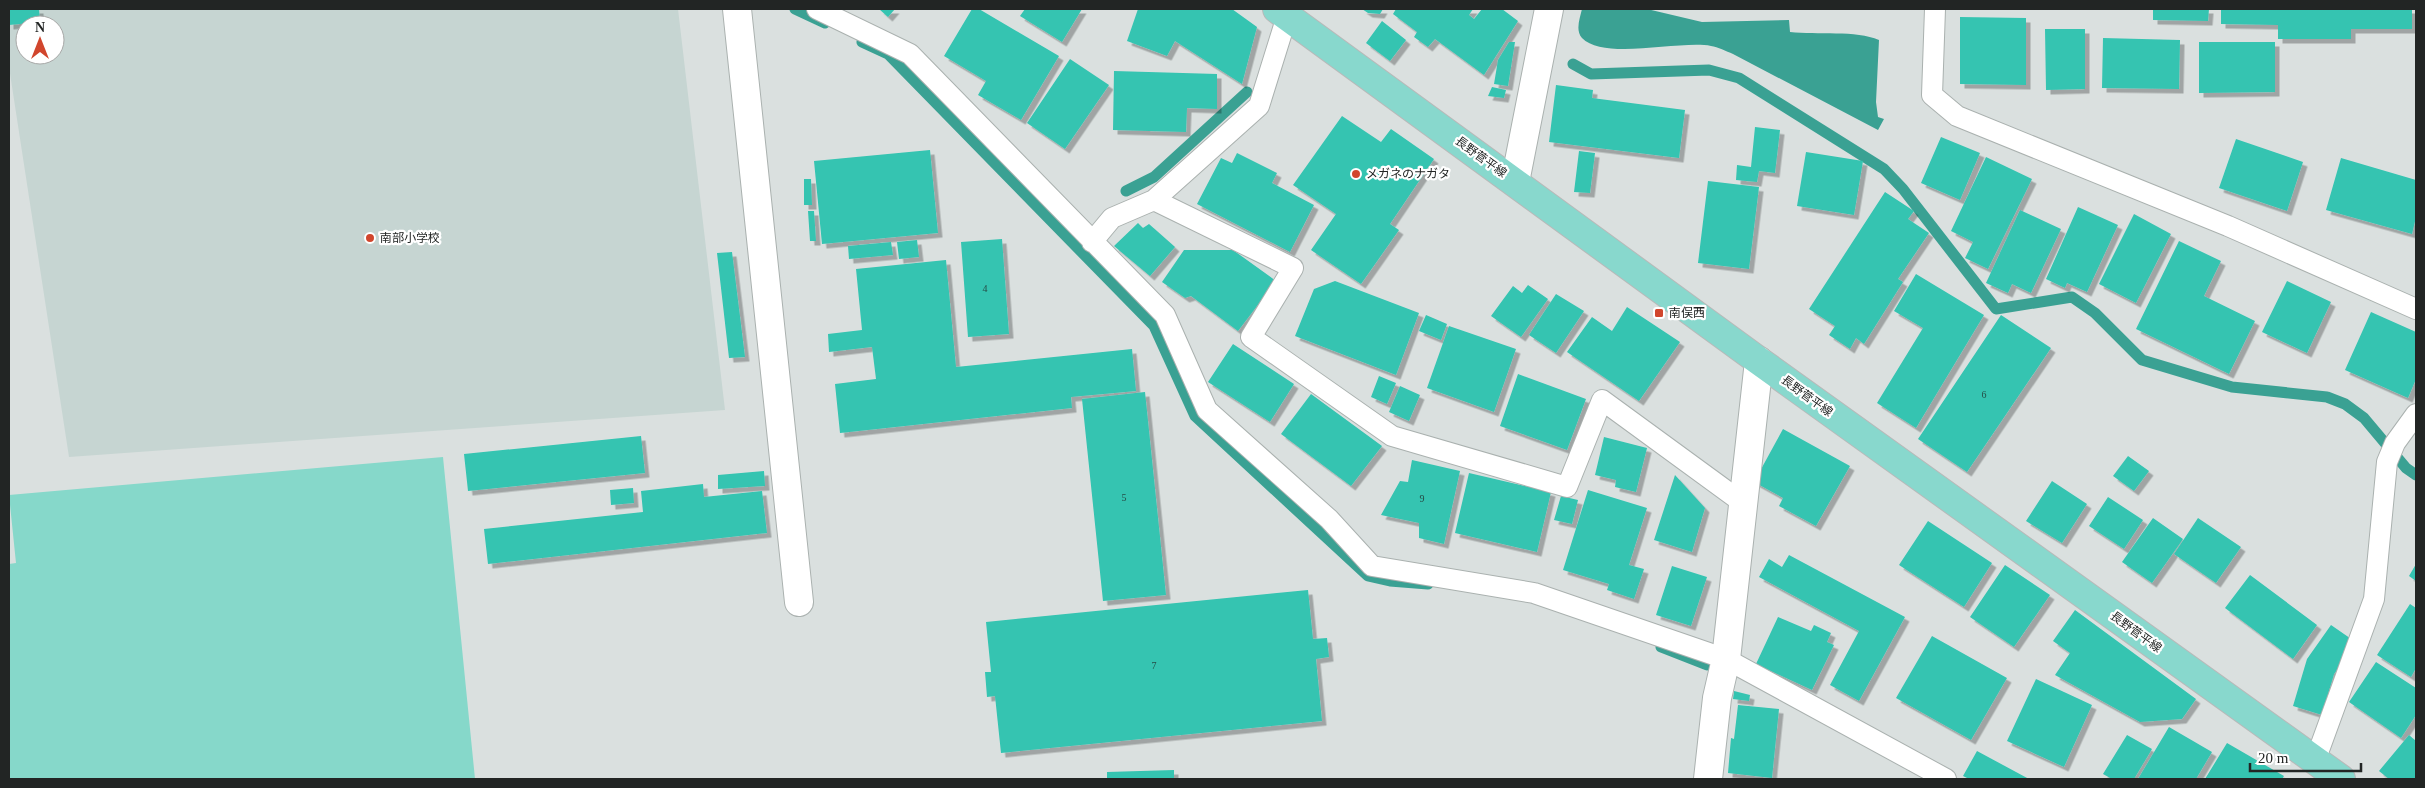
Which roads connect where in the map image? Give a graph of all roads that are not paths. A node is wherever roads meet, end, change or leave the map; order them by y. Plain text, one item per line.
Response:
1 (737, 9) edge
2 (817, 9) edge
3 (1550, 9) edge
4 (1935, 9) edge
5 (1282, 12) edge
6 (1515, 182) junction
7 (1154, 200) junction
8 (1092, 242) junction
9 (2416, 309) edge
10 (1759, 362) junction
11 (2416, 414) edge
12 (1743, 503) junction
13 (799, 602) dead end
14 (1726, 659) junction
15 (2314, 770) edge
16 (1708, 779) edge
17 (1946, 779) edge
18 (2341, 779) edge

1 - 13 street
2 - 8 lane
3 - 6 street
4 - 9 lane
5 - 6 main road, 長野菅平線
5 - 7 lane
6 - 10 main road, 長野菅平線
7 - 8 lane
7 - 12 lane
8 - 14 lane
10 - 12 street
10 - 15 main road, 長野菅平線
11 - 15 lane
12 - 14 street
14 - 16 street
14 - 17 lane
15 - 18 main road, 長野菅平線

